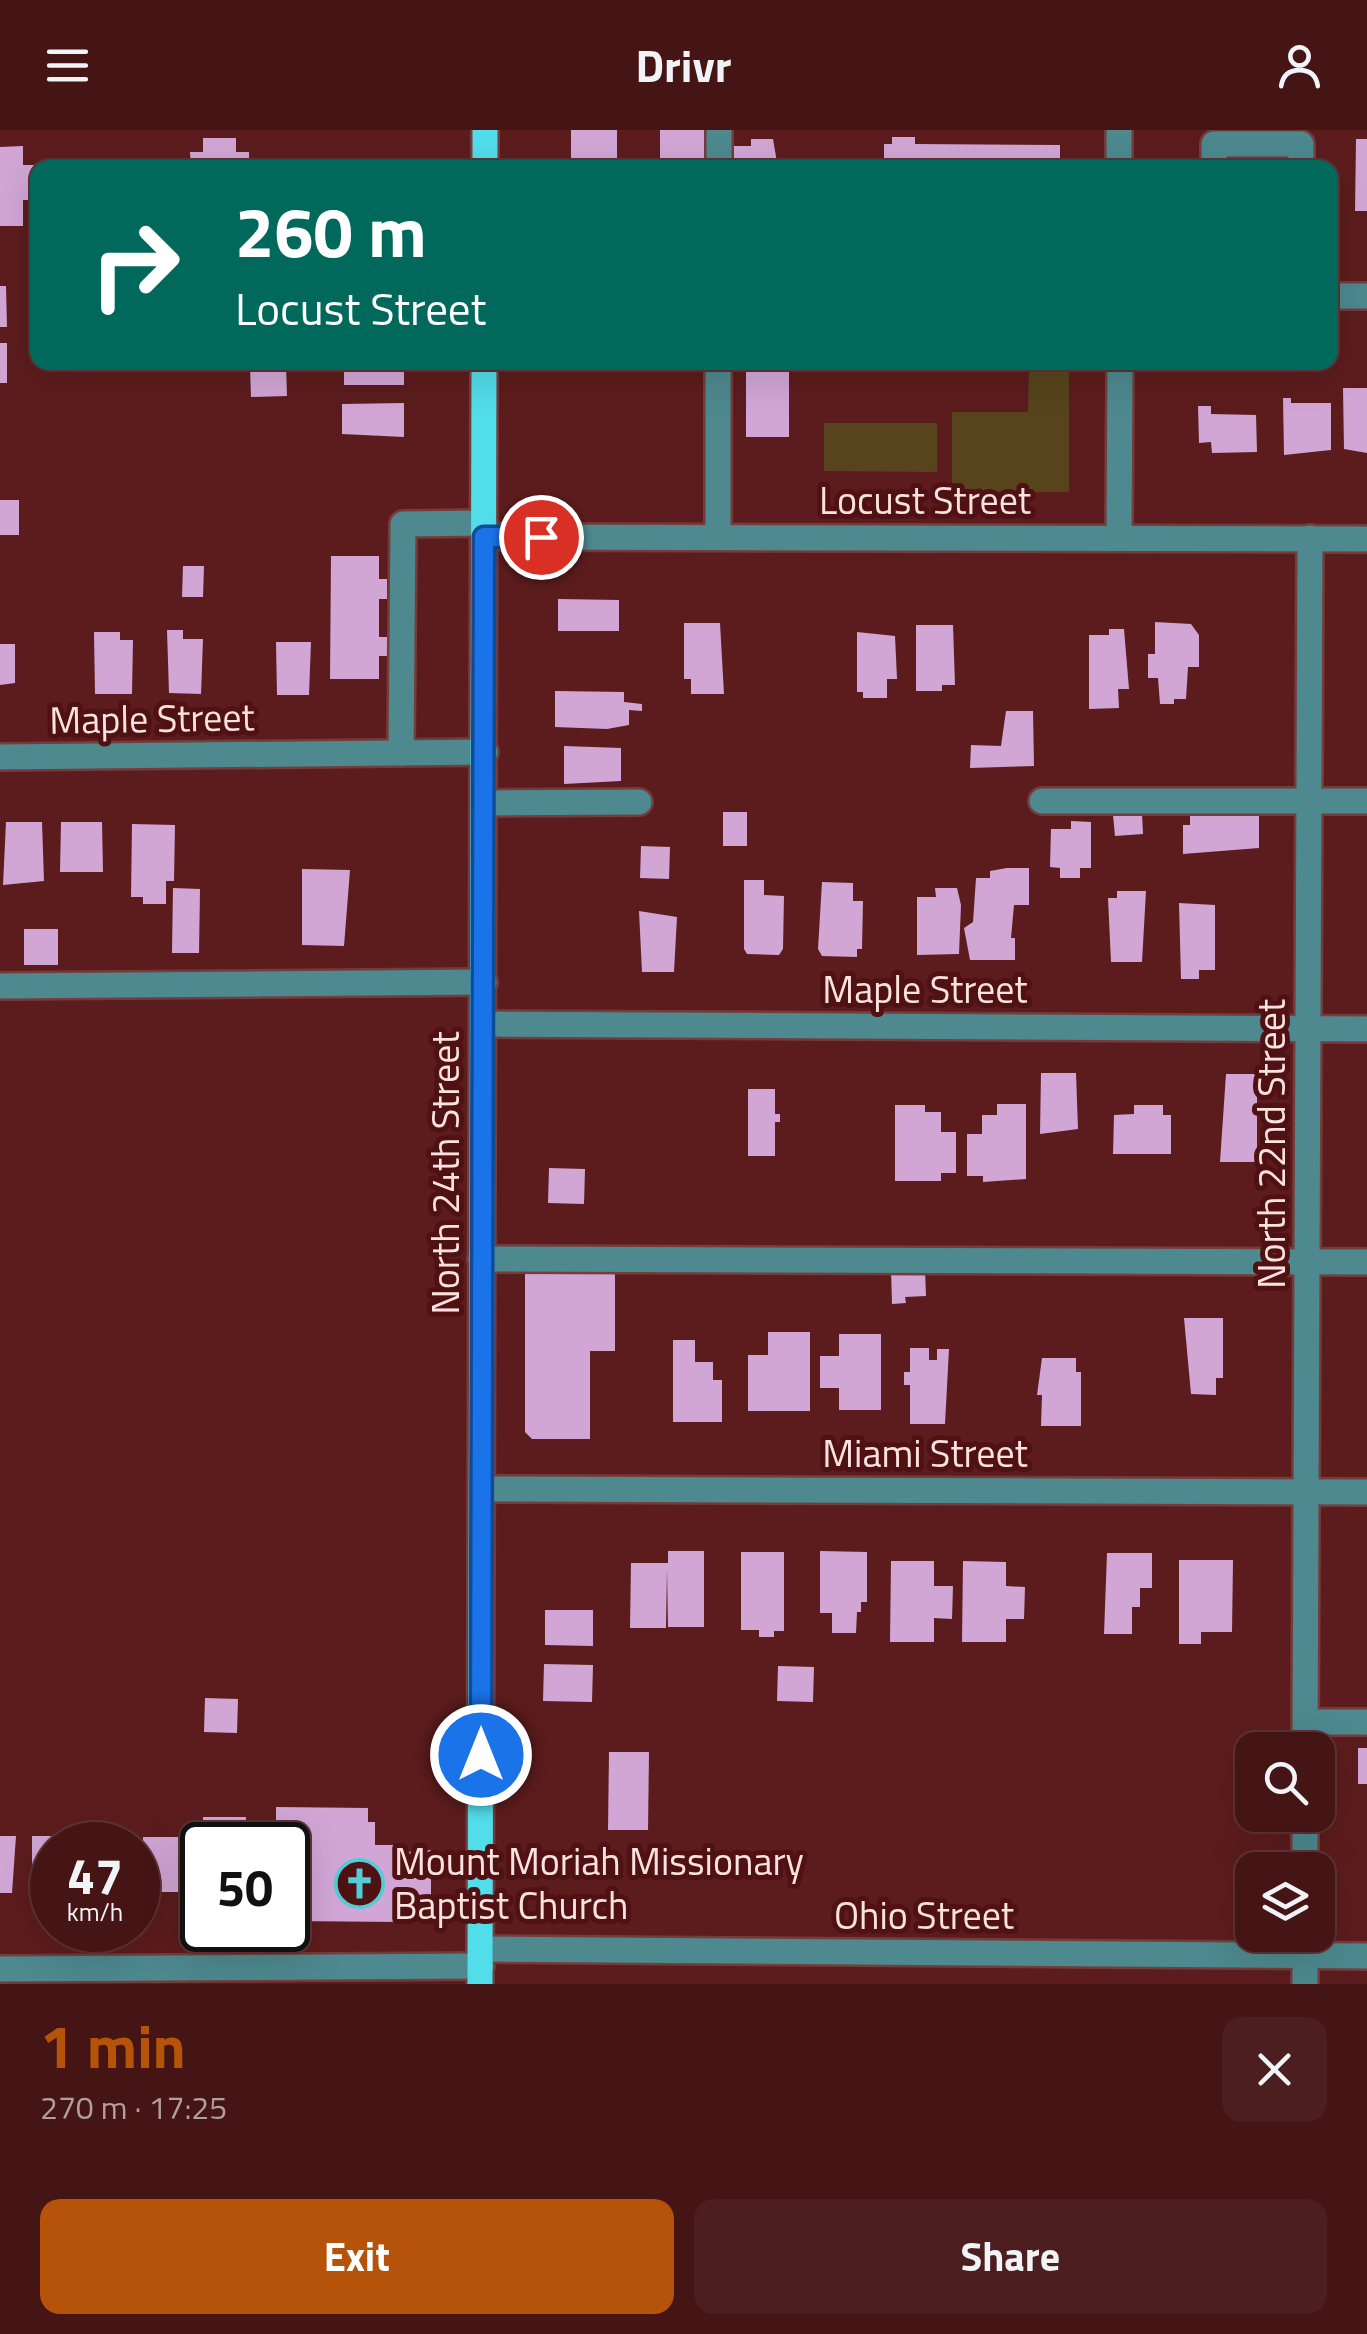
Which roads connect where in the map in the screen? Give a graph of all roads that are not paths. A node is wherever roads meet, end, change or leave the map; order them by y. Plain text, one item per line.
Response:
1 (485, 130) edge
2 (720, 130) edge
3 (1119, 130) edge
4 (485, 160) edge
5 (719, 160) edge
6 (1119, 160) edge
7 (1214, 160) edge
8 (1301, 160) edge
9 (1338, 296) edge
10 (1367, 296) edge
11 (484, 370) edge
12 (718, 370) edge
13 (1120, 370) edge
14 (484, 530) junction
15 (718, 537) junction
16 (1119, 538) junction
17 (1310, 538) junction
18 (1367, 539) edge
19 (484, 752) junction
20 (401, 753) junction
21 (0, 757) edge
22 (1042, 801) dead end
23 (1310, 801) junction
24 (1367, 801) edge
25 (639, 802) dead end
26 (484, 803) junction
27 (484, 982) junction
28 (0, 986) edge
29 (483, 1024) junction
30 (1309, 1029) junction
31 (1367, 1029) edge
32 (481, 1258) junction
33 (1308, 1261) junction
34 (1367, 1262) edge
35 (482, 1489) junction
36 (1307, 1491) junction
37 (1367, 1492) edge
38 (1306, 1722) junction
39 (1367, 1722) edge
40 (1306, 1732) edge
41 (1235, 1947) edge
42 (1335, 1950) edge
43 (1305, 1952) edge
44 (1367, 1956) edge
45 (480, 1966) edge
46 (0, 1969) edge
47 (268, 1975) edge
48 (1305, 1984) edge

1 - 4 main road
2 - 5 street
3 - 6 street
7 - 8 street
9 - 10 street
11 - 14 main road, North 24th Street
12 - 15 street
13 - 16 street
14 - 15 street, Locust Street
14 - 19 main road, North 24th Street
14 - 20 street, Locust Street
15 - 16 street, Locust Street
16 - 17 street, Locust Street
17 - 18 street, Locust Street
17 - 23 street, North 22nd Street
19 - 20 street, Maple Street
19 - 26 main road, North 24th Street
20 - 21 street, Maple Street
22 - 23 street
23 - 24 street
23 - 30 street, North 22nd Street
25 - 26 street
26 - 27 main road, North 24th Street
27 - 28 street
27 - 29 main road, North 24th Street
29 - 30 street, Maple Street
29 - 32 main road, North 24th Street
30 - 31 street, Maple Street
30 - 33 street, North 22nd Street
32 - 33 street
32 - 35 main road, North 24th Street
33 - 34 street
33 - 36 street, North 22nd Street
35 - 36 street, Miami Street
35 - 45 main road, North 24th Street
36 - 37 street, Miami Street
36 - 38 street, North 22nd Street
38 - 39 street
38 - 40 street, North 22nd Street
41 - 45 street, Ohio Street
42 - 44 street, Ohio Street
43 - 48 street
45 - 47 street, Ohio Street
46 - 47 street, Ohio Street

